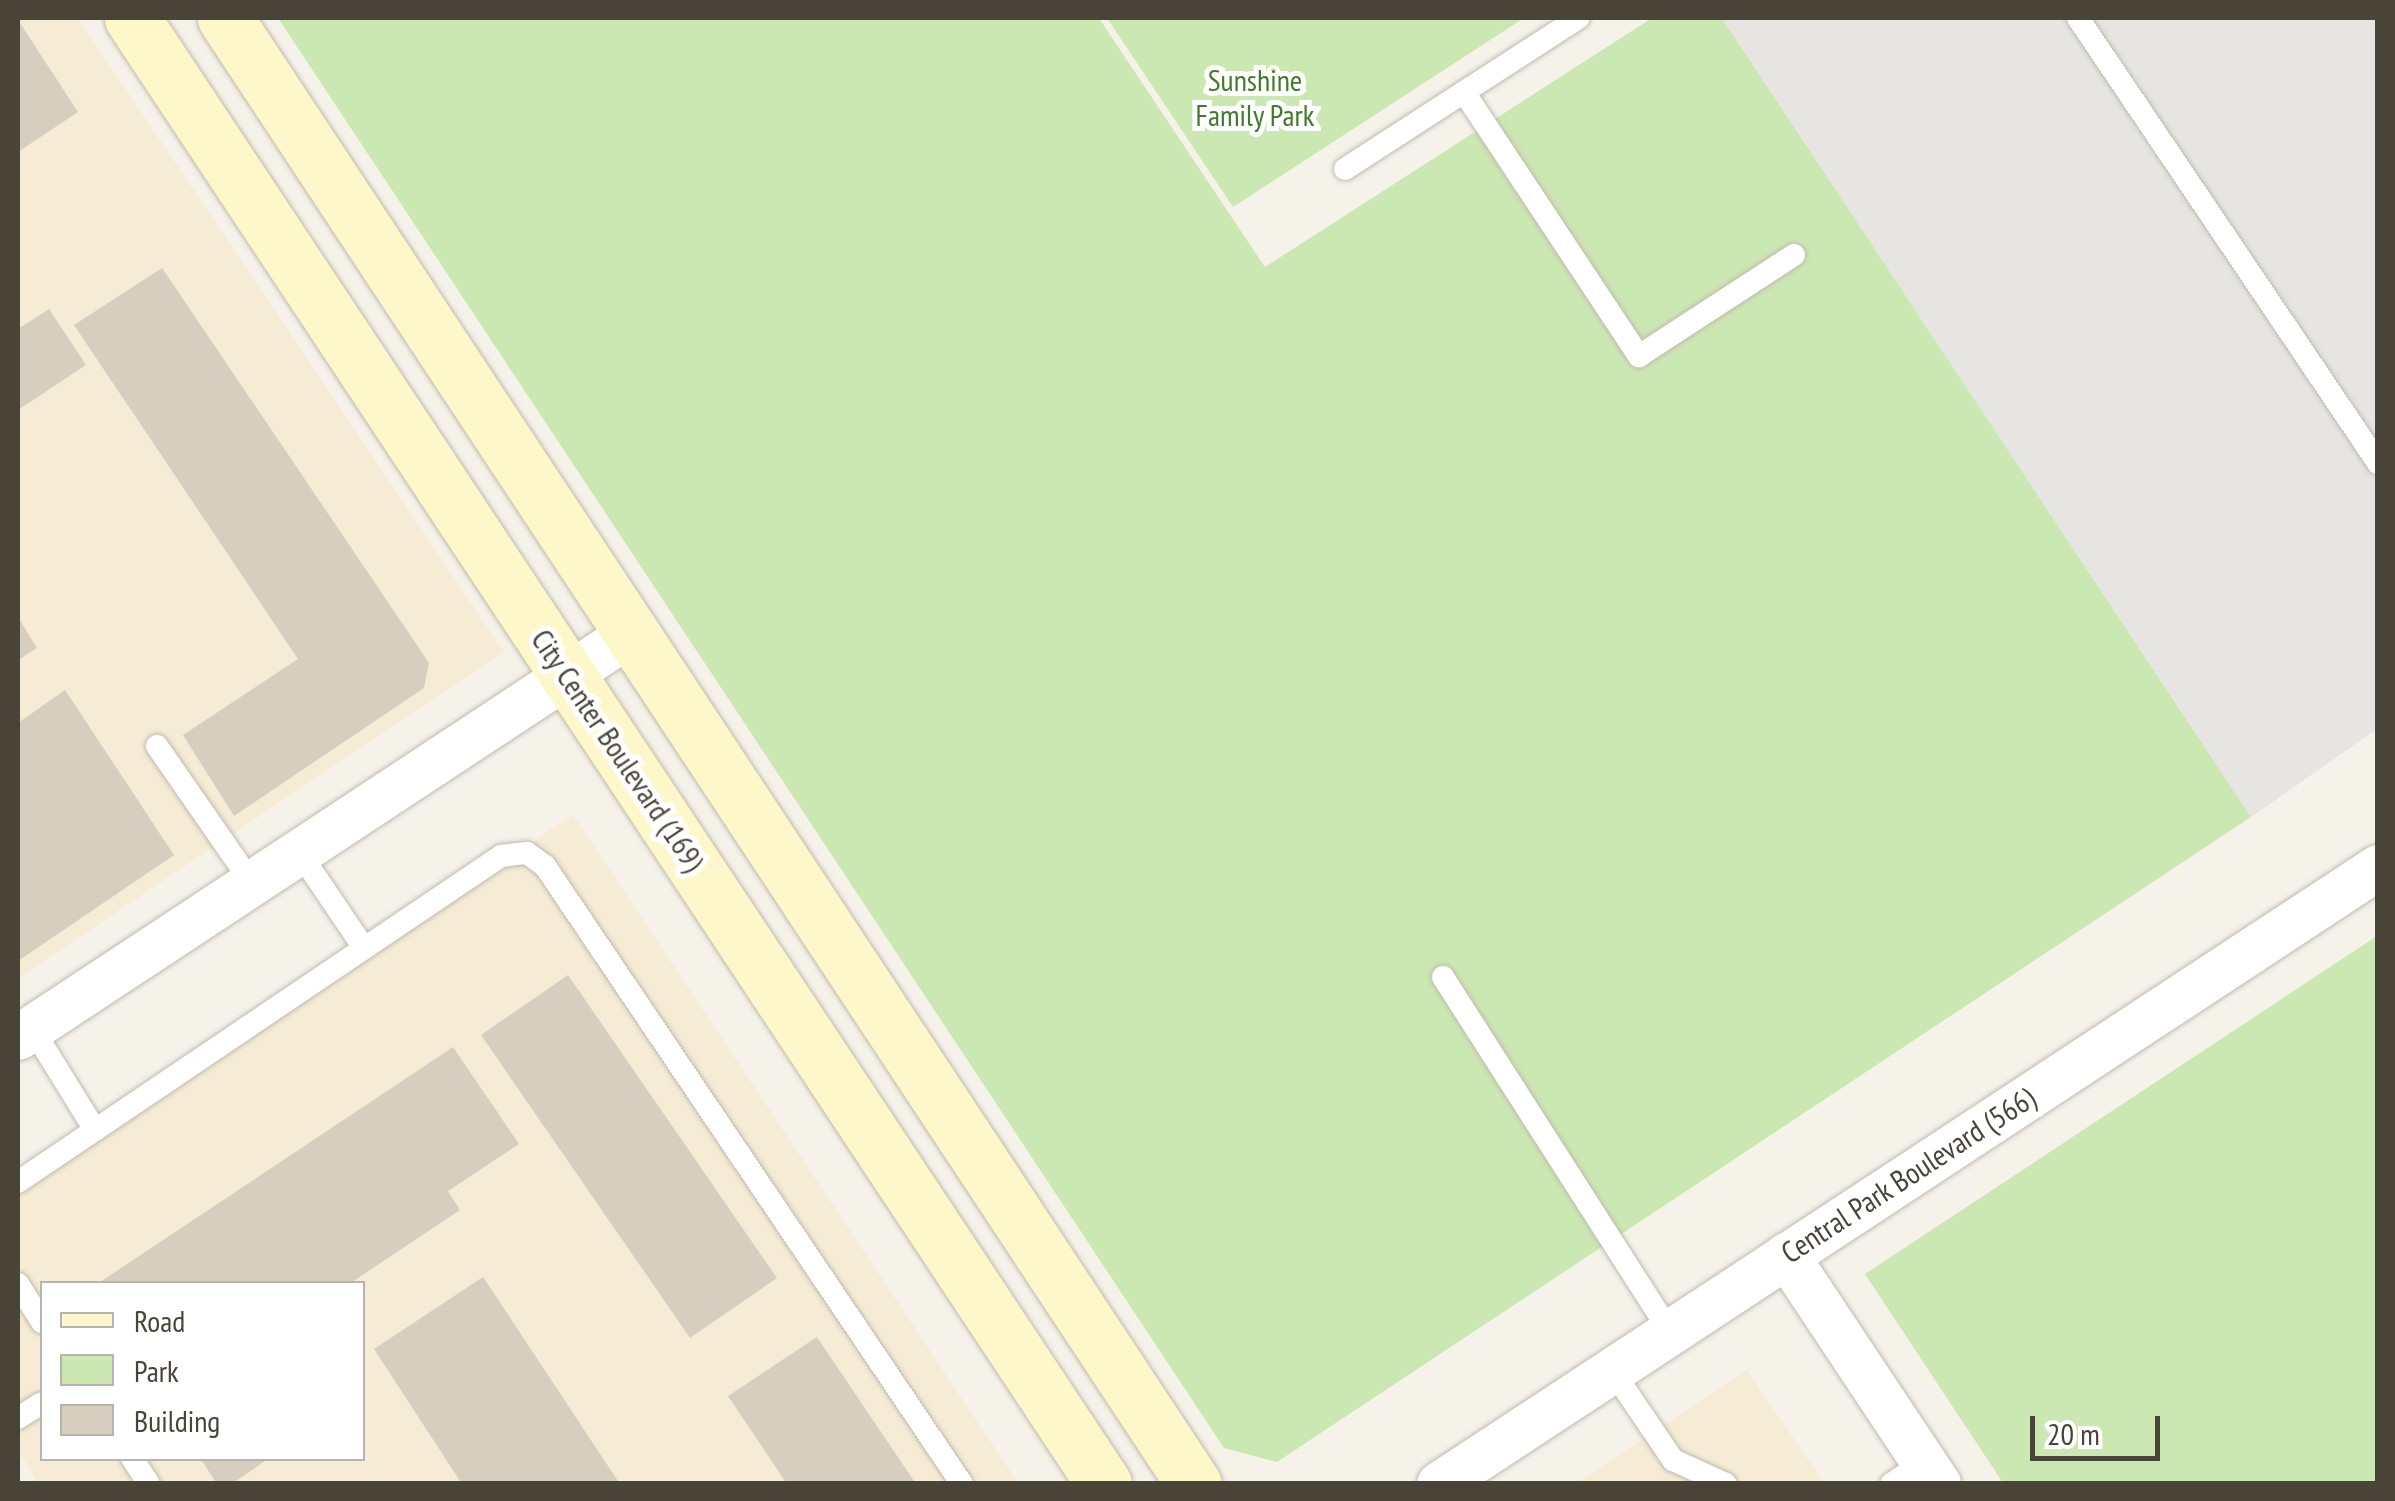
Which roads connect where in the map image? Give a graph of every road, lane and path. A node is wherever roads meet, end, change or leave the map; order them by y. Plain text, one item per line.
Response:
1 (132, 18) edge
2 (225, 18) edge
3 (1578, 18) edge
4 (2078, 18) edge
5 (1464, 92) junction
6 (1345, 170) dead end
7 (1794, 255) dead end
8 (2378, 464) edge
9 (631, 633) junction
10 (568, 674) junction
11 (158, 746) dead end
12 (299, 852) junction
13 (2378, 868) edge
14 (252, 882) junction
15 (364, 948) junction
16 (1443, 977) dead end
17 (24, 1032) edge
18 (96, 1130) junction
19 (18, 1182) edge
20 (1786, 1255) junction
21 (18, 1284) edge
22 (40, 1319) edge
23 (1670, 1332) junction
24 (1612, 1370) junction
25 (40, 1404) edge
26 (18, 1418) edge
27 (134, 1461) edge
28 (1918, 1476) edge
29 (148, 1484) edge
30 (962, 1484) edge
31 (1104, 1484) edge
32 (1194, 1484) edge
33 (1439, 1484) edge
34 (1726, 1484) edge

1 - 10 main road, City Center Boulevard (169)
2 - 9 main road
3 - 5 lane
4 - 8 lane
5 - 6 lane
5 - 7 lane
9 - 10 street
9 - 32 main road
10 - 12 street
10 - 31 main road, City Center Boulevard (169)
11 - 14 lane
12 - 14 street
12 - 15 lane
13 - 20 street, Central Park Boulevard (566)
14 - 17 street
15 - 18 lane
15 - 30 lane
16 - 23 lane
17 - 18 lane
18 - 19 lane
20 - 23 street, Central Park Boulevard (566)
20 - 28 street
21 - 22 lane
23 - 24 street, Central Park Boulevard (566)
24 - 33 street, Central Park Boulevard (566)
24 - 34 lane
25 - 26 lane
27 - 29 lane

